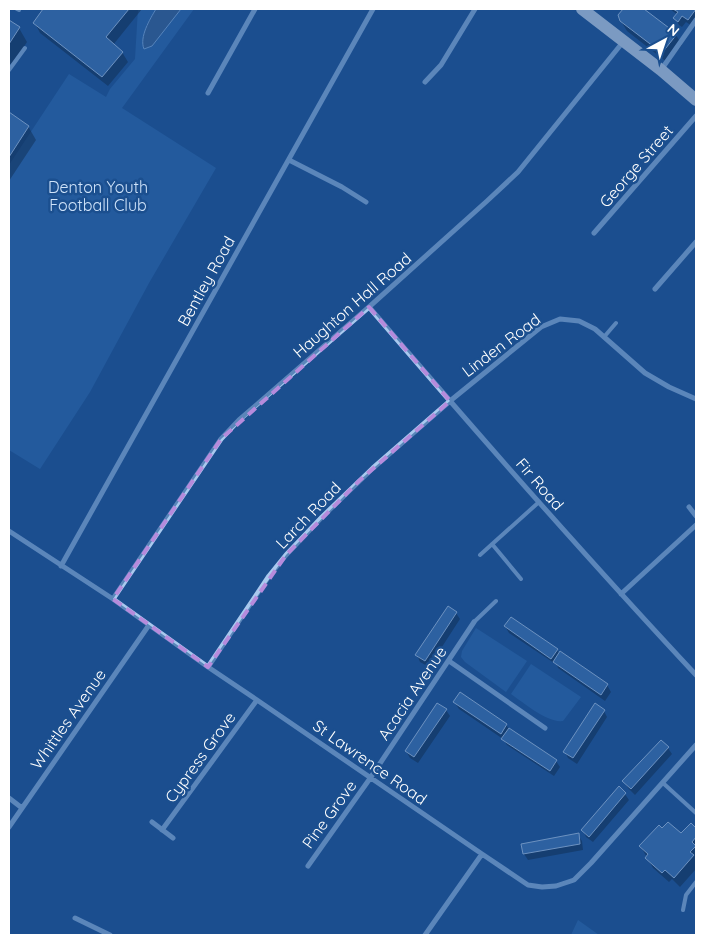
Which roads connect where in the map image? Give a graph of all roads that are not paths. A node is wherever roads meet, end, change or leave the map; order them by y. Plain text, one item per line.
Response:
1 (255, 9) edge
2 (373, 9) edge
3 (475, 9) edge
4 (582, 9) edge
5 (696, 20) edge
6 (623, 41) junction
7 (25, 48) dead end
8 (9, 70) edge
9 (661, 70) junction
10 (425, 82) dead end
11 (208, 93) dead end
12 (696, 100) edge
13 (696, 116) edge
14 (289, 160) junction
15 (366, 202) dead end
16 (594, 233) dead end
17 (696, 242) edge
18 (694, 250) edge
19 (654, 289) dead end
20 (369, 307) junction
21 (616, 323) dead end
22 (604, 337) junction
23 (696, 399) edge
24 (450, 401) junction
25 (539, 502) junction
26 (690, 507) dead end
27 (696, 516) edge
28 (696, 525) edge
29 (9, 530) edge
30 (492, 544) junction
31 (480, 555) dead end
32 (61, 566) junction
33 (521, 579) dead end
34 (621, 594) junction
35 (113, 599) junction
36 (496, 601) dead end
37 (474, 622) joint
38 (149, 625) junction
39 (449, 661) junction
40 (208, 667) junction
41 (696, 675) edge
42 (258, 700) junction
43 (545, 728) dead end
44 (696, 745) edge
45 (371, 777) junction
46 (663, 783) junction
47 (9, 798) edge
48 (22, 808) junction
49 (696, 813) edge
50 (152, 822) dead end
51 (9, 827) edge
52 (162, 830) junction
53 (173, 838) dead end
54 (482, 854) junction
55 (308, 866) dead end
56 (696, 882) edge
57 (683, 910) dead end
58 (75, 918) dead end
59 (98, 933) edge
60 (110, 935) edge
61 (425, 935) edge

1 - 11 street
2 - 14 street, Bentley Road
3 - 10 street
4 - 6 main road
5 - 9 street
6 - 9 main road
6 - 20 street, Haughton Hall Road
7 - 8 lane
9 - 12 main road
13 - 16 street, George Street
14 - 15 street
14 - 32 street, Bentley Road
17 - 18 street
18 - 19 street
20 - 24 street, Fir Road
20 - 35 street, Haughton Hall Road
21 - 22 lane
22 - 23 street, Linden Road
22 - 24 street, Linden Road
24 - 25 street, Fir Road
24 - 40 street, Larch Road
25 - 30 lane
25 - 34 street, Fir Road
26 - 27 street
28 - 34 street
29 - 32 street, St Lawrence Road
30 - 31 lane
30 - 33 lane
32 - 35 street, St Lawrence Road
34 - 41 street, Fir Road
35 - 38 street, St Lawrence Road
36 - 37 lane
37 - 39 street, Acacia Avenue
38 - 40 street, St Lawrence Road
38 - 48 street, Whittles Avenue
39 - 43 street
39 - 45 street, Acacia Avenue
40 - 42 street, St Lawrence Road
42 - 45 street, St Lawrence Road
42 - 52 street, Cypress Grove
44 - 46 street, St Lawrence Road
45 - 54 street, St Lawrence Road
45 - 55 street, Pine Grove
46 - 49 lane
46 - 54 street, St Lawrence Road
47 - 48 street
48 - 51 street, Whittles Avenue
50 - 52 street
52 - 53 street
54 - 61 street
56 - 57 lane
58 - 59 street
59 - 60 street

